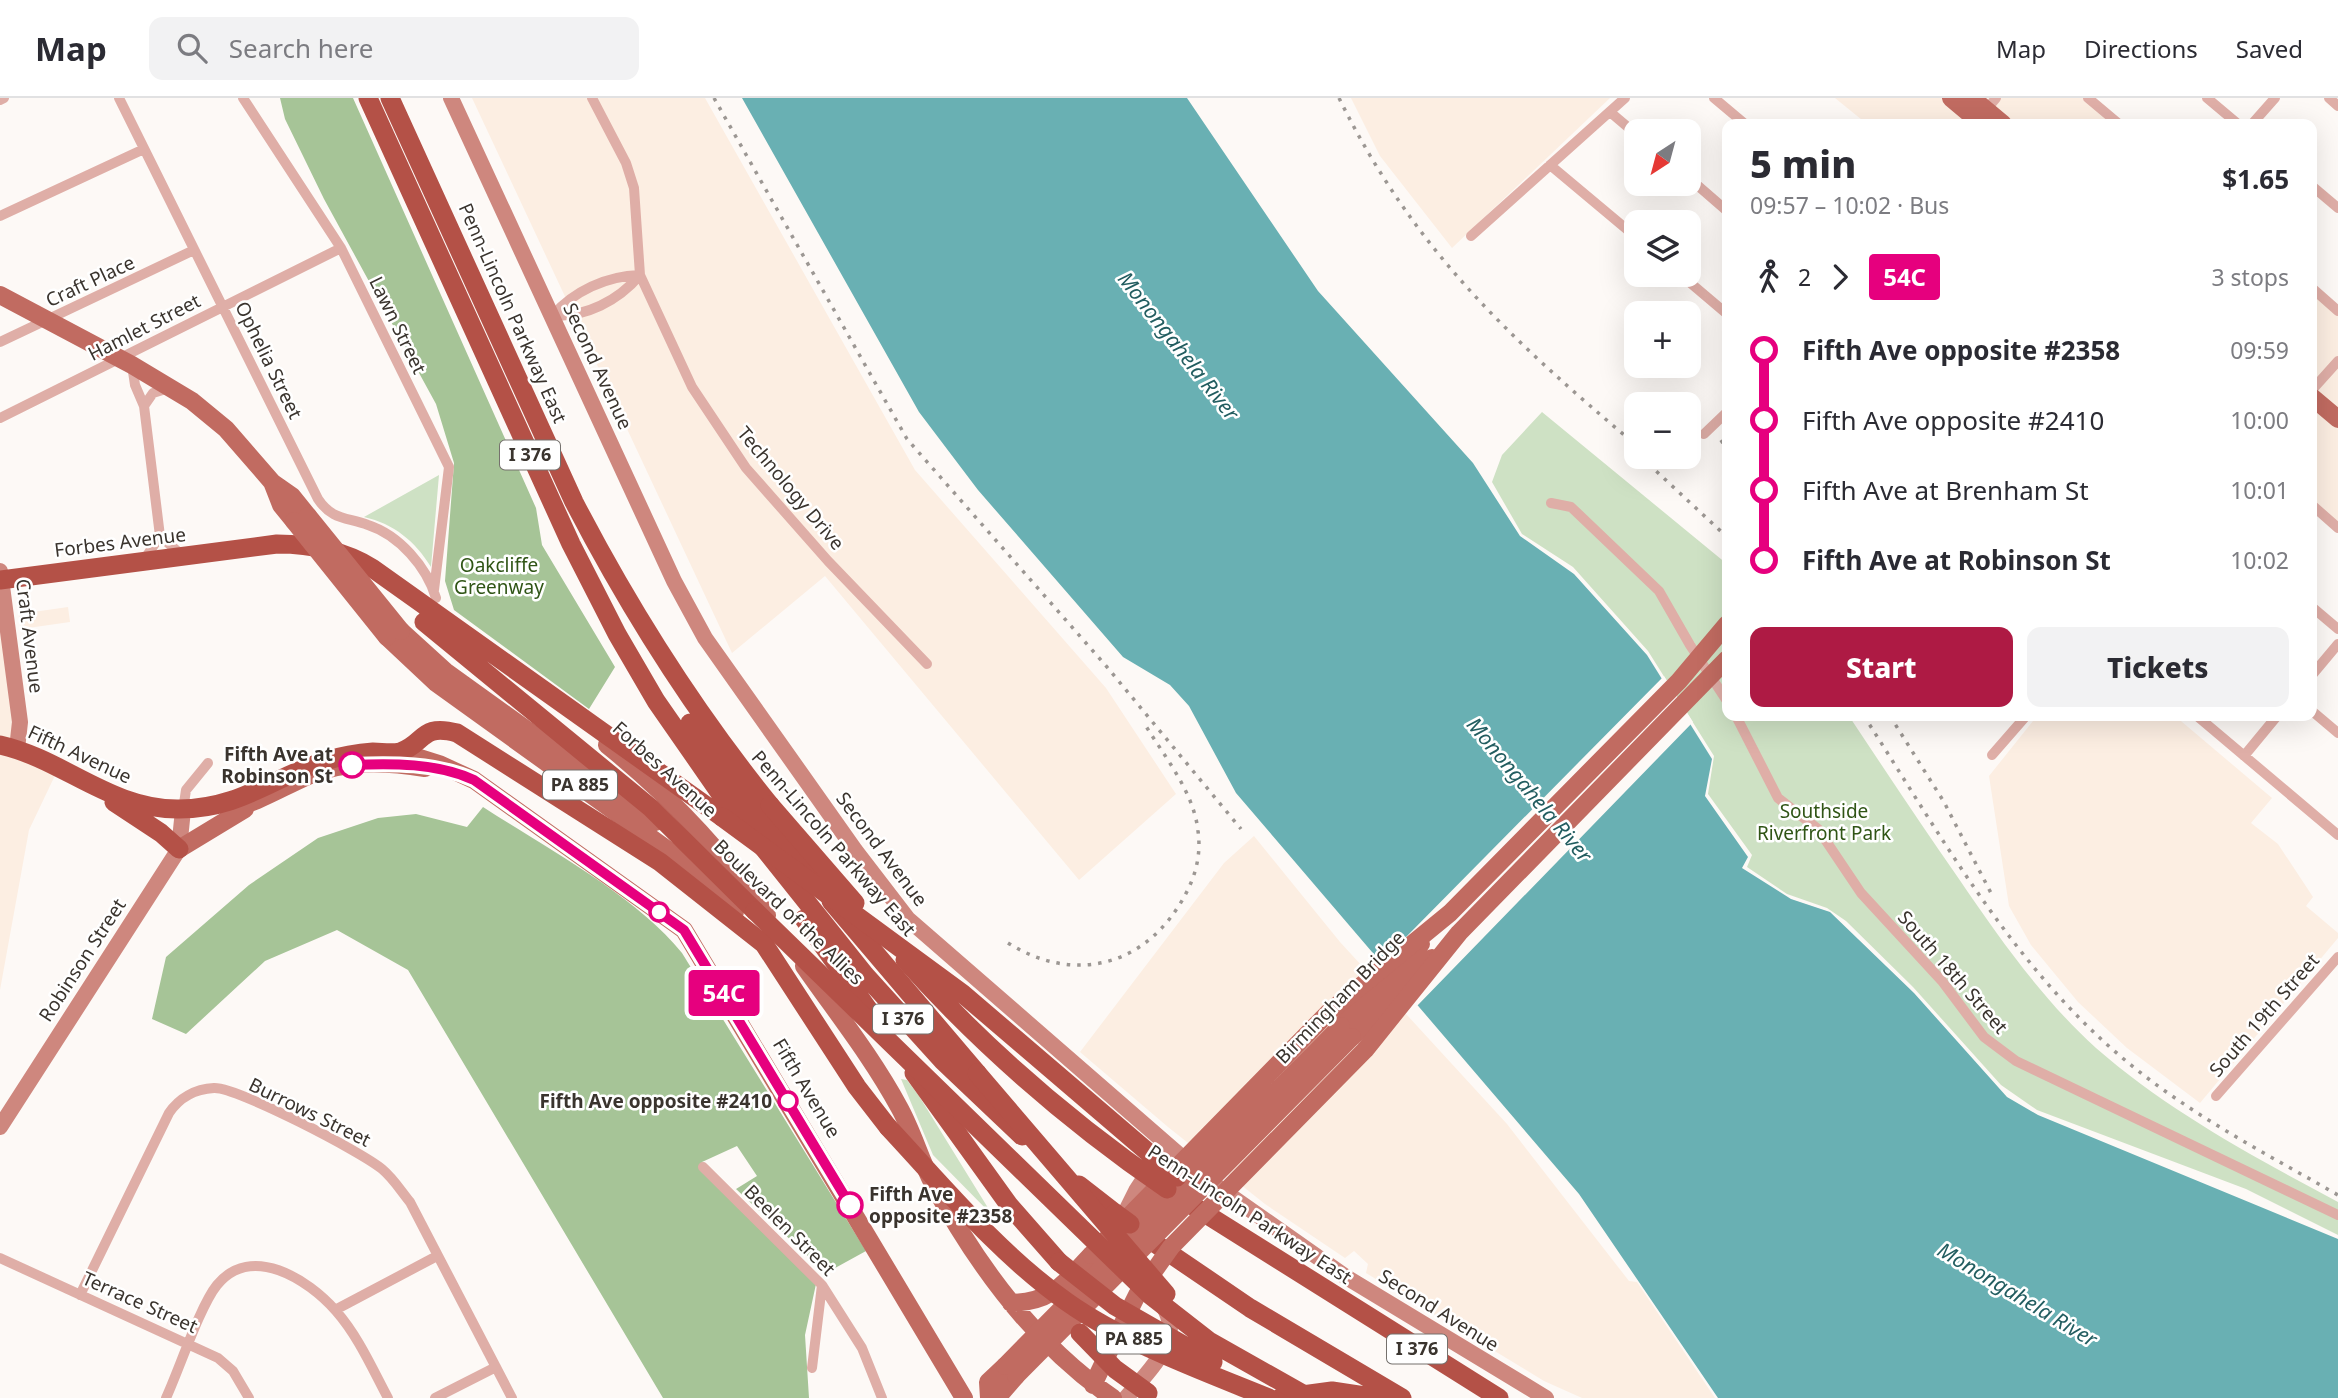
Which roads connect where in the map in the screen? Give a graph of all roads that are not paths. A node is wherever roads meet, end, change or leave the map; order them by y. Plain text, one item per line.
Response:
1 (119, 98) edge
2 (243, 98) edge
3 (368, 98) edge
4 (390, 98) edge
5 (451, 98) edge
6 (592, 98) edge
7 (1625, 98) edge
8 (1714, 98) edge
9 (1951, 98) edge
10 (2088, 98) edge
11 (2207, 98) edge
12 (2275, 98) edge
13 (2329, 98) edge
14 (2338, 106) edge
15 (1610, 112) junction
16 (1981, 112) edge
17 (1739, 119) edge
18 (2113, 119) edge
19 (2232, 119) edge
20 (2256, 119) edge
21 (1624, 124) edge
22 (144, 149) junction
23 (1550, 165) junction
24 (1701, 188) edge
25 (2317, 190) edge
26 (1722, 207) edge
27 (2338, 208) edge
28 (0, 216) edge
29 (1624, 227) edge
30 (1471, 236) dead end
31 (341, 248) junction
32 (194, 250) junction
33 (640, 275) junction
34 (1695, 287) edge
35 (2317, 292) edge
36 (0, 295) edge
37 (223, 307) junction
38 (1722, 310) edge
39 (2338, 311) edge
40 (552, 316) junction
41 (45, 321) junction
42 (0, 342) edge
43 (2338, 361) edge
44 (127, 362) junction
45 (2317, 384) edge
46 (172, 387) junction
47 (2317, 401) edge
48 (144, 406) junction
49 (1722, 417) edge
50 (0, 418) edge
51 (2338, 419) edge
52 (1704, 433) dead end
53 (1551, 503) dead end
54 (2317, 509) edge
55 (2338, 528) edge
56 (160, 536) junction
57 (322, 549) junction
58 (183, 556) junction
59 (142, 562) junction
60 (0, 577) edge
61 (435, 594) joint
62 (2317, 611) edge
63 (2338, 629) edge
64 (1722, 630) edge
65 (394, 634) junction
66 (2338, 644) edge
67 (927, 664) dead end
68 (1722, 664) edge
69 (2317, 669) edge
70 (531, 684) junction
71 (1722, 693) edge
72 (2317, 715) edge
73 (1740, 721) edge
74 (2022, 721) edge
75 (2203, 721) edge
76 (2273, 721) edge
77 (2338, 733) edge
78 (8, 747) edge
79 (401, 752) junction
80 (1992, 755) dead end
81 (2244, 756) junction
82 (208, 763) dead end
83 (460, 774) junction
84 (99, 790) junction
85 (722, 796) junction
86 (259, 800) junction
87 (183, 810) junction
88 (764, 810) junction
89 (2338, 835) edge
90 (179, 849) junction
91 (706, 864) junction
92 (1450, 913) junction
93 (1459, 933) junction
94 (764, 944) junction
95 (2338, 957) edge
96 (2216, 1096) dead end
97 (0, 1127) edge
98 (1168, 1147) junction
99 (703, 1167) dead end
100 (1172, 1183) junction
101 (2338, 1215) edge
102 (438, 1256) junction
103 (1011, 1257) junction
104 (0, 1258) edge
105 (822, 1285) junction
106 (80, 1296) junction
107 (1011, 1303) junction
108 (335, 1310) junction
109 (190, 1344) junction
110 (496, 1367) junction
111 (1252, 1367) junction
112 (812, 1368) dead end
113 (1010, 1371) junction
114 (1093, 1385) junction
115 (1153, 1396) edge
116 (166, 1398) edge
117 (249, 1398) edge
118 (388, 1398) edge
119 (435, 1398) edge
120 (512, 1398) edge
121 (882, 1398) edge
122 (964, 1398) edge
123 (989, 1398) edge
124 (997, 1398) edge
125 (1113, 1398) edge
126 (1126, 1398) edge
127 (1269, 1398) edge
128 (1280, 1398) edge
129 (1310, 1398) edge
130 (1378, 1398) edge
131 (1402, 1398) edge
132 (1499, 1398) edge
133 (1546, 1398) edge

1 - 22 street, Ophelia Street
2 - 31 street, Lawn Street
3 - 85 highway, I 376
4 - 88 highway, Penn-Lincoln Parkway East / I 376
5 - 40 main road, Second Avenue
6 - 33 street, Technology Drive
7 - 15 street
8 - 17 street
9 - 16 main road
10 - 18 street
11 - 19 street
12 - 20 street
13 - 14 street
15 - 21 street
15 - 23 street
22 - 28 street
22 - 32 street, Ophelia Street
23 - 29 street
23 - 30 street
24 - 26 street
25 - 27 street
31 - 37 street, Hamlet Street
31 - 61 street, Lawn Street
32 - 37 street, Ophelia Street
32 - 41 street, Craft Place
33 - 40 street
33 - 40 street
33 - 67 street, Technology Drive
34 - 38 street
35 - 39 street
36 - 41 main road, Boulevard of the Allies / PA 885
37 - 44 street, Hamlet Street
37 - 61 street, Ophelia Street
40 - 98 main road, Second Avenue
41 - 42 street, Craft Place
41 - 44 main road, Boulevard of the Allies / PA 885
43 - 45 street
44 - 46 main road, Boulevard of the Allies / PA 885
44 - 48 street
44 - 50 street, Hamlet Street
46 - 48 street
46 - 65 main road, Boulevard of the Allies / PA 885, bridge
47 - 51 main road
48 - 56 street
49 - 52 street
53 - 71 street
54 - 55 street
56 - 58 street
56 - 59 street
57 - 58 highway, Forbes Avenue
57 - 70 highway, Forbes Avenue
57 - 91 highway
58 - 59 highway, Forbes Avenue
59 - 60 highway, Forbes Avenue
60 - 78 main road, Craft Avenue
62 - 63 street
64 - 92 main road, Birmingham Bridge, bridge
65 - 91 main road, Boulevard of the Allies / PA 885
65 - 94 main road, Boulevard of the Allies / PA 885
66 - 69 street
68 - 93 main road, Birmingham Bridge, bridge
70 - 100 highway, bridge
70 - 107 main road, Forbes Avenue
72 - 77 street
73 - 101 street, South 18th Street
74 - 80 street
75 - 81 street
76 - 81 street
78 - 84 highway, Fifth Avenue
79 - 83 main road, Fifth Avenue
79 - 87 highway, Fifth Avenue
79 - 94 highway
81 - 89 street
82 - 87 street
83 - 86 main road, Fifth Avenue
83 - 122 main road, Fifth Avenue
84 - 87 highway, Fifth Avenue
84 - 90 highway
85 - 128 highway, bridge
85 - 131 highway, I 376
86 - 87 main road, Fifth Avenue
86 - 90 main road
87 - 90 main road, Robinson Street
88 - 100 highway, Penn-Lincoln Parkway East / I 376, bridge
88 - 111 highway, bridge
90 - 97 main road, Robinson Street
91 - 111 highway, Boulevard of the Allies / PA 885, bridge
92 - 107 main road, bridge
92 - 113 main road, Birmingham Bridge, bridge
93 - 113 main road, Birmingham Bridge, bridge
93 - 114 main road, bridge
94 - 103 highway, Boulevard of the Allies / PA 885, bridge
95 - 96 street, South 19th Street
98 - 126 main road
98 - 133 main road, Second Avenue
99 - 105 street, Beelen Street
100 - 132 highway, Penn-Lincoln Parkway East / I 376
102 - 106 street, Burrows Street
102 - 108 street
102 - 110 street, Burrows Street
103 - 115 highway, bridge
103 - 127 highway, Boulevard of the Allies / PA 885, bridge
104 - 106 street, Terrace Street
105 - 112 street
105 - 121 street, Beelen Street
106 - 109 street, Terrace Street
107 - 114 main road, Forbes Avenue
108 - 109 street
108 - 118 street
109 - 116 street
109 - 117 street, Terrace Street
110 - 119 street
110 - 120 street, Burrows Street
111 - 129 highway, Boulevard of the Allies / PA 885, bridge
113 - 123 main road, Birmingham Bridge
113 - 124 main road, Birmingham Bridge
114 - 125 main road, Forbes Avenue
128 - 130 highway

